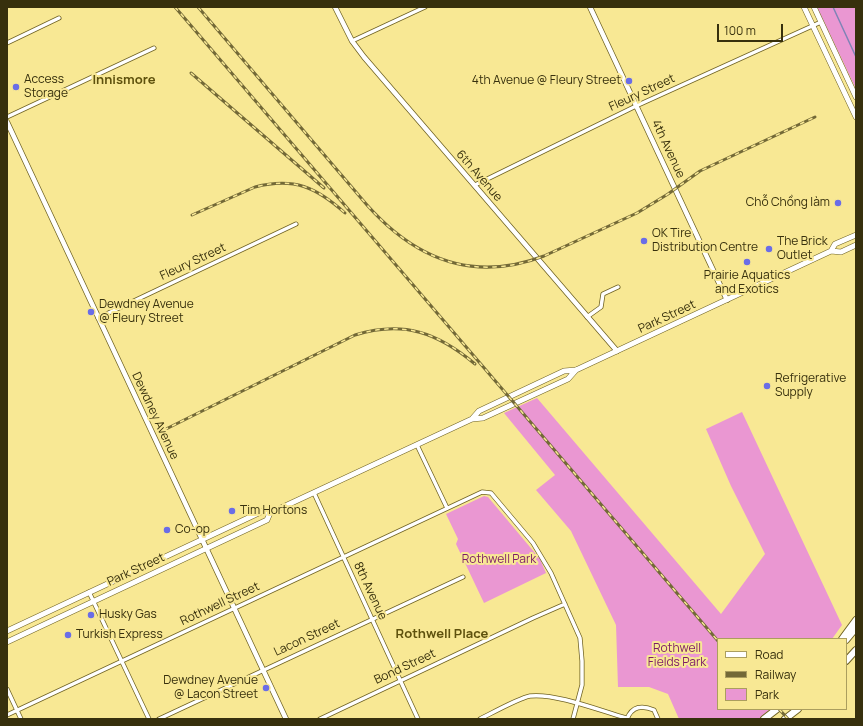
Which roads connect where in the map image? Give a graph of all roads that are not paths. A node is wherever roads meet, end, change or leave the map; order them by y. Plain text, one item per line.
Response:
1 (335, 7) edge
2 (425, 7) edge
3 (590, 7) edge
4 (804, 7) edge
5 (814, 7) edge
6 (59, 18) dead end
7 (820, 22) junction
8 (812, 26) junction
9 (352, 41) junction
10 (7, 43) edge
11 (154, 48) dead end
12 (856, 97) edge
13 (636, 106) junction
14 (7, 117) edge
15 (856, 117) edge
16 (7, 122) edge
17 (475, 185) junction
18 (296, 224) dead end
19 (856, 235) edge
20 (856, 245) edge
21 (831, 251) junction
22 (618, 287) dead end
23 (727, 300) junction
24 (587, 317) junction
25 (98, 318) junction
26 (617, 351) junction
27 (576, 370) junction
28 (472, 419) junction
29 (417, 445) junction
30 (314, 493) junction
31 (448, 508) junction
32 (270, 513) junction
33 (202, 540) junction
34 (206, 549) junction
35 (344, 558) junction
36 (463, 576) dead end
37 (89, 592) junction
38 (94, 601) junction
39 (565, 604) junction
40 (234, 608) junction
41 (372, 619) junction
42 (856, 620) edge
43 (856, 628) edge
44 (7, 631) edge
45 (843, 638) edge
46 (847, 639) edge
47 (7, 642) edge
48 (856, 650) edge
49 (847, 660) edge
50 (122, 662) junction
51 (263, 670) junction
52 (400, 681) junction
53 (7, 689) edge
54 (577, 704) junction
55 (17, 710) junction
56 (776, 710) edge
57 (797, 710) edge
58 (7, 715) edge
59 (626, 718) edge
60 (21, 719) edge
61 (149, 719) edge
62 (159, 719) edge
63 (286, 719) edge
64 (320, 719) edge
65 (418, 719) edge
66 (480, 719) edge
67 (573, 719) edge
68 (658, 719) edge
69 (764, 719) edge
70 (786, 719) edge

1 - 9 street, 6th Avenue
2 - 9 street
3 - 13 street, 4th Avenue
4 - 8 main road
5 - 7 main road
6 - 10 street
7 - 8 street, Fleury Street
7 - 12 main road
8 - 13 street, Fleury Street
8 - 15 main road
9 - 17 street, 6th Avenue
11 - 14 street
13 - 17 street, Fleury Street
13 - 23 street, 4th Avenue
16 - 25 street, Dewdney Avenue
17 - 24 street, 6th Avenue
18 - 25 street, Fleury Street
19 - 21 main road, Park Street
20 - 21 main road, Park Street
21 - 23 main road, Park Street
22 - 24 street
23 - 26 main road, Park Street
24 - 26 street, 6th Avenue
25 - 33 street, Dewdney Avenue
26 - 27 main road, Park Street
27 - 28 main road, Park Street
27 - 28 main road, Park Street
28 - 29 main road, Park Street
29 - 30 main road, Park Street
29 - 31 street
30 - 32 main road, Park Street
30 - 35 street, 8th Avenue
31 - 35 street, Rothwell Street
31 - 39 street, Rothwell Street
32 - 33 main road, Park Street
32 - 34 main road, Park Street
33 - 34 street, Dewdney Avenue
33 - 37 main road, Park Street
34 - 38 main road, Park Street
34 - 40 street, Dewdney Avenue
35 - 40 street, Rothwell Street
35 - 41 street, 8th Avenue
36 - 41 street, Lacon Street
37 - 38 street
37 - 44 main road, Park Street
38 - 47 main road, Park Street
38 - 50 street
39 - 52 street, Bond Street
39 - 54 street, Rothwell Street
40 - 50 street, Rothwell Street
40 - 51 street, Dewdney Avenue
41 - 51 street, Lacon Street
41 - 52 street, 8th Avenue
42 - 45 highway
43 - 46 highway
48 - 49 highway
50 - 55 street, Rothwell Street
50 - 61 street
51 - 62 street, Lacon Street
51 - 63 street, Dewdney Avenue
52 - 64 street, Bond Street
52 - 65 street, 8th Avenue
53 - 55 street
54 - 59 street
54 - 66 street
54 - 67 street, Rothwell Street
55 - 58 street, Rothwell Street
55 - 60 street
56 - 69 highway
57 - 70 highway
59 - 68 street

